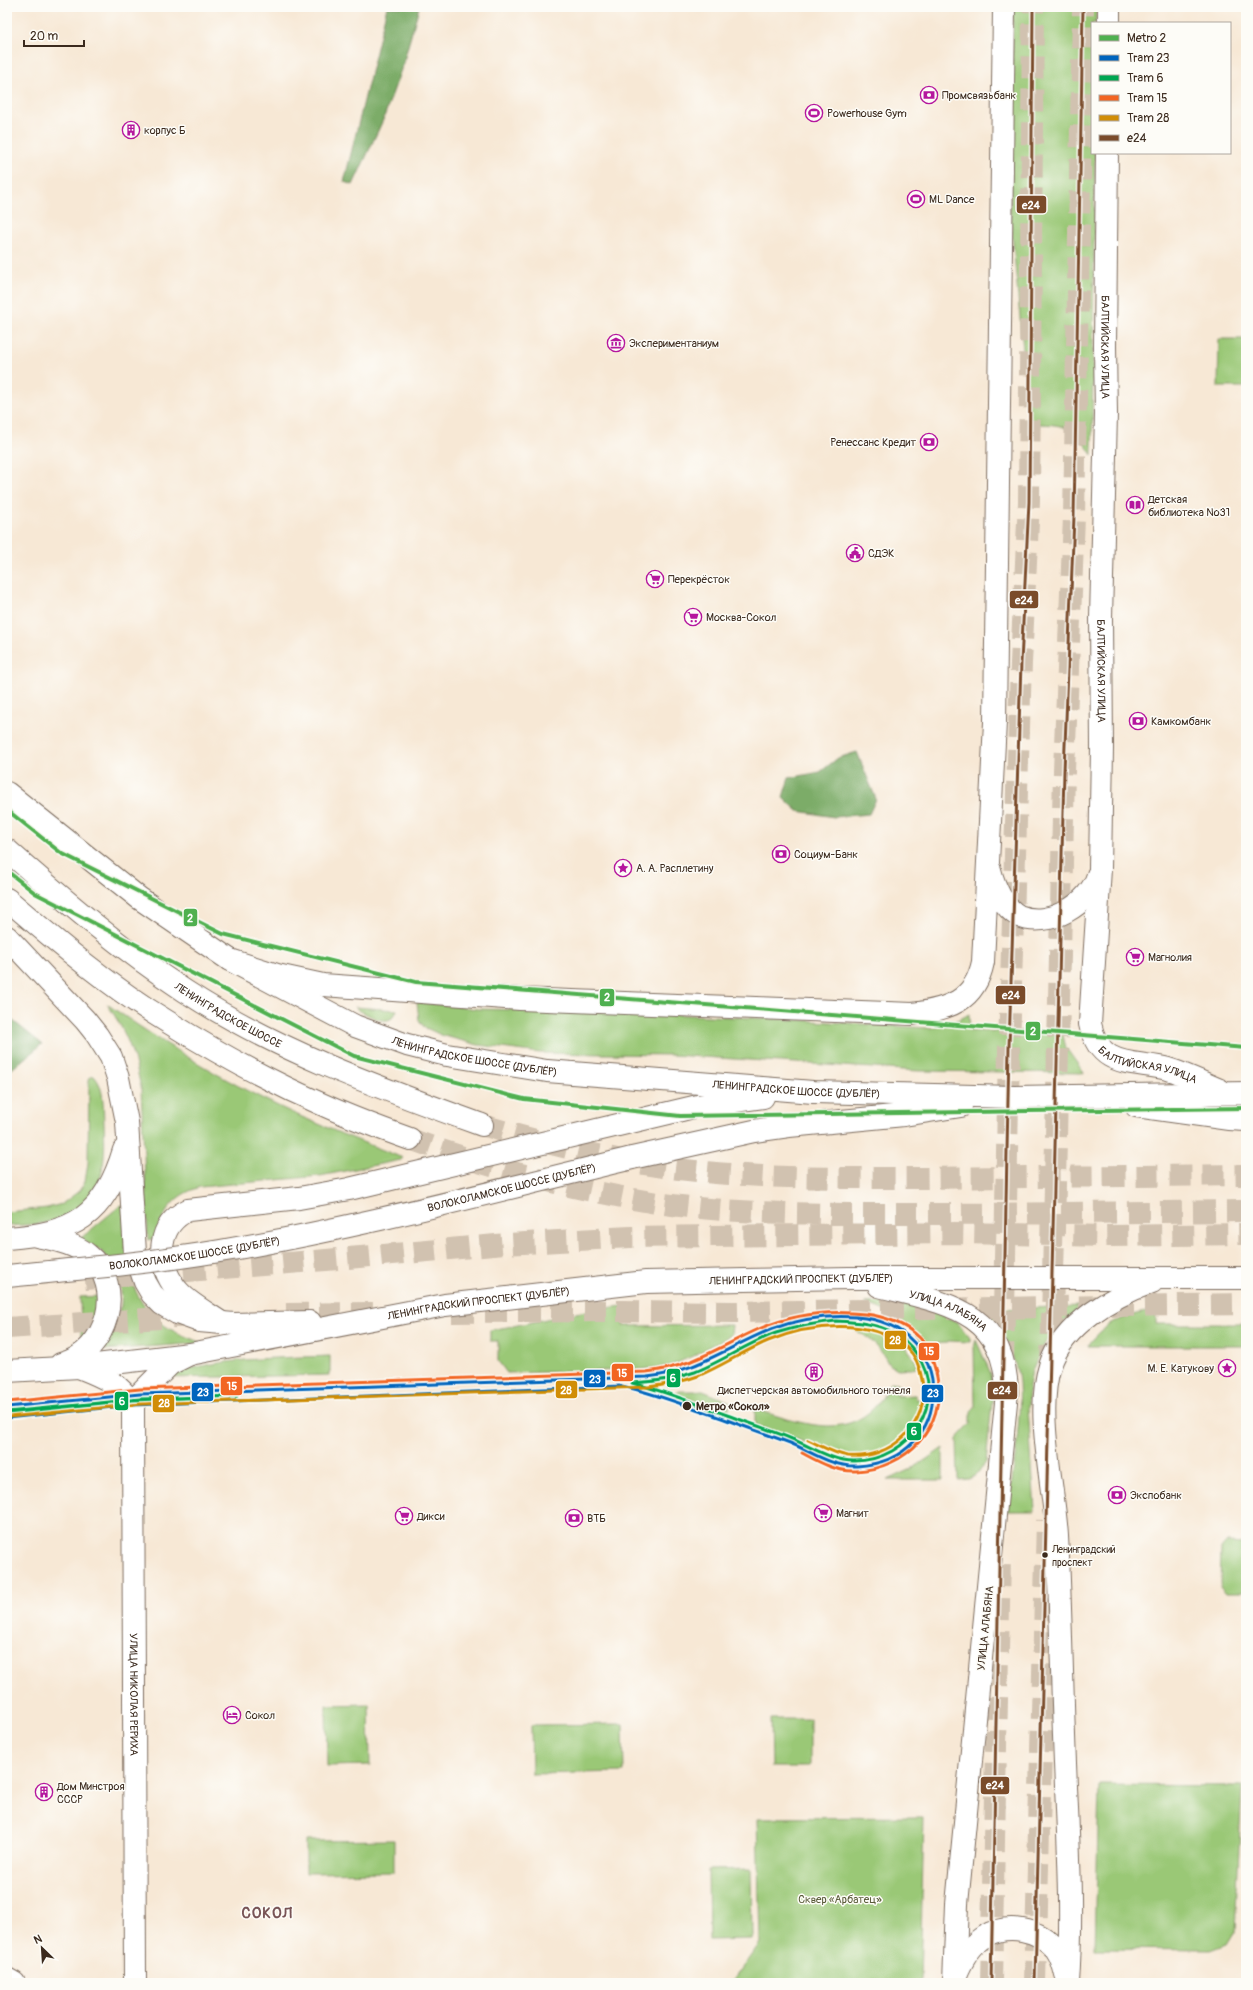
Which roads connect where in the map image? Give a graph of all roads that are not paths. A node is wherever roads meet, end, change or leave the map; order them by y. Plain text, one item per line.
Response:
1 (1004, 7) edge
2 (1109, 7) edge
3 (1109, 22) edge
4 (1107, 154) edge
5 (7, 793) edge
6 (7, 850) edge
7 (988, 862) junction
8 (1100, 868) junction
9 (7, 899) edge
10 (7, 937) edge
11 (230, 960) junction
12 (814, 1092) junction
13 (1237, 1093) edge
14 (1078, 1097) junction
15 (1015, 1098) junction
16 (1246, 1120) edge
17 (482, 1125) tunnel mouth
18 (128, 1137) junction
19 (410, 1140) tunnel mouth
20 (37, 1236) junction
21 (7, 1238) edge
22 (7, 1276) edge
23 (849, 1278) junction
24 (1162, 1278) junction
25 (1246, 1278) edge
26 (220, 1322) junction
27 (359, 1322) junction
28 (190, 1354) junction
29 (80, 1367) junction
30 (44, 1369) junction
31 (7, 1371) edge
32 (133, 1405) junction
33 (7, 1979) edge
34 (954, 1982) edge
35 (14, 1983) edge
36 (136, 1983) edge
37 (1068, 1983) edge

1 - 7 main road
2 - 3 main road
4 - 8 main road, БАЛТИЙСКАЯ УЛИЦА
5 - 11 main road, ЛЕНИНГРАДСКОЕ ШОССЕ (ДУБЛЁР)
6 - 17 main road, ЛЕНИНГРАДСКОЕ ШОССЕ
7 - 8 main road
7 - 11 main road
8 - 13 main road, БАЛТИЙСКАЯ УЛИЦА
9 - 19 main road
10 - 18 main road
11 - 12 main road, ЛЕНИНГРАДСКОЕ ШОССЕ (ДУБЛЁР)
12 - 15 main road, ЛЕНИНГРАДСКОЕ ШОССЕ (ДУБЛЁР)
12 - 26 main road
13 - 14 main road
14 - 15 main road
14 - 16 main road
15 - 22 main road, ВОЛОКОЛАМСКОЕ ШОССЕ (ДУБЛЁР), bridge
18 - 20 main road
18 - 26 main road
20 - 21 main road
20 - 30 main road
23 - 24 main road, ЛЕНИНГРАДСКИЙ ПРОСПЕКТ (ДУБЛЁР)
23 - 27 main road, ЛЕНИНГРАДСКИЙ ПРОСПЕКТ (ДУБЛЁР)
23 - 34 main road, УЛИЦА АЛАБЯНА
24 - 25 main road, ЛЕНИНГРАДСКИЙ ПРОСПЕКТ (ДУБЛЁР)
24 - 37 main road
26 - 27 main road
27 - 28 main road
28 - 29 main road
28 - 32 main road
29 - 30 main road
29 - 32 main road
30 - 31 main road
32 - 36 main road, УЛИЦА НИКОЛАЯ РЕРИХА
33 - 35 main road
34 - 37 main road

